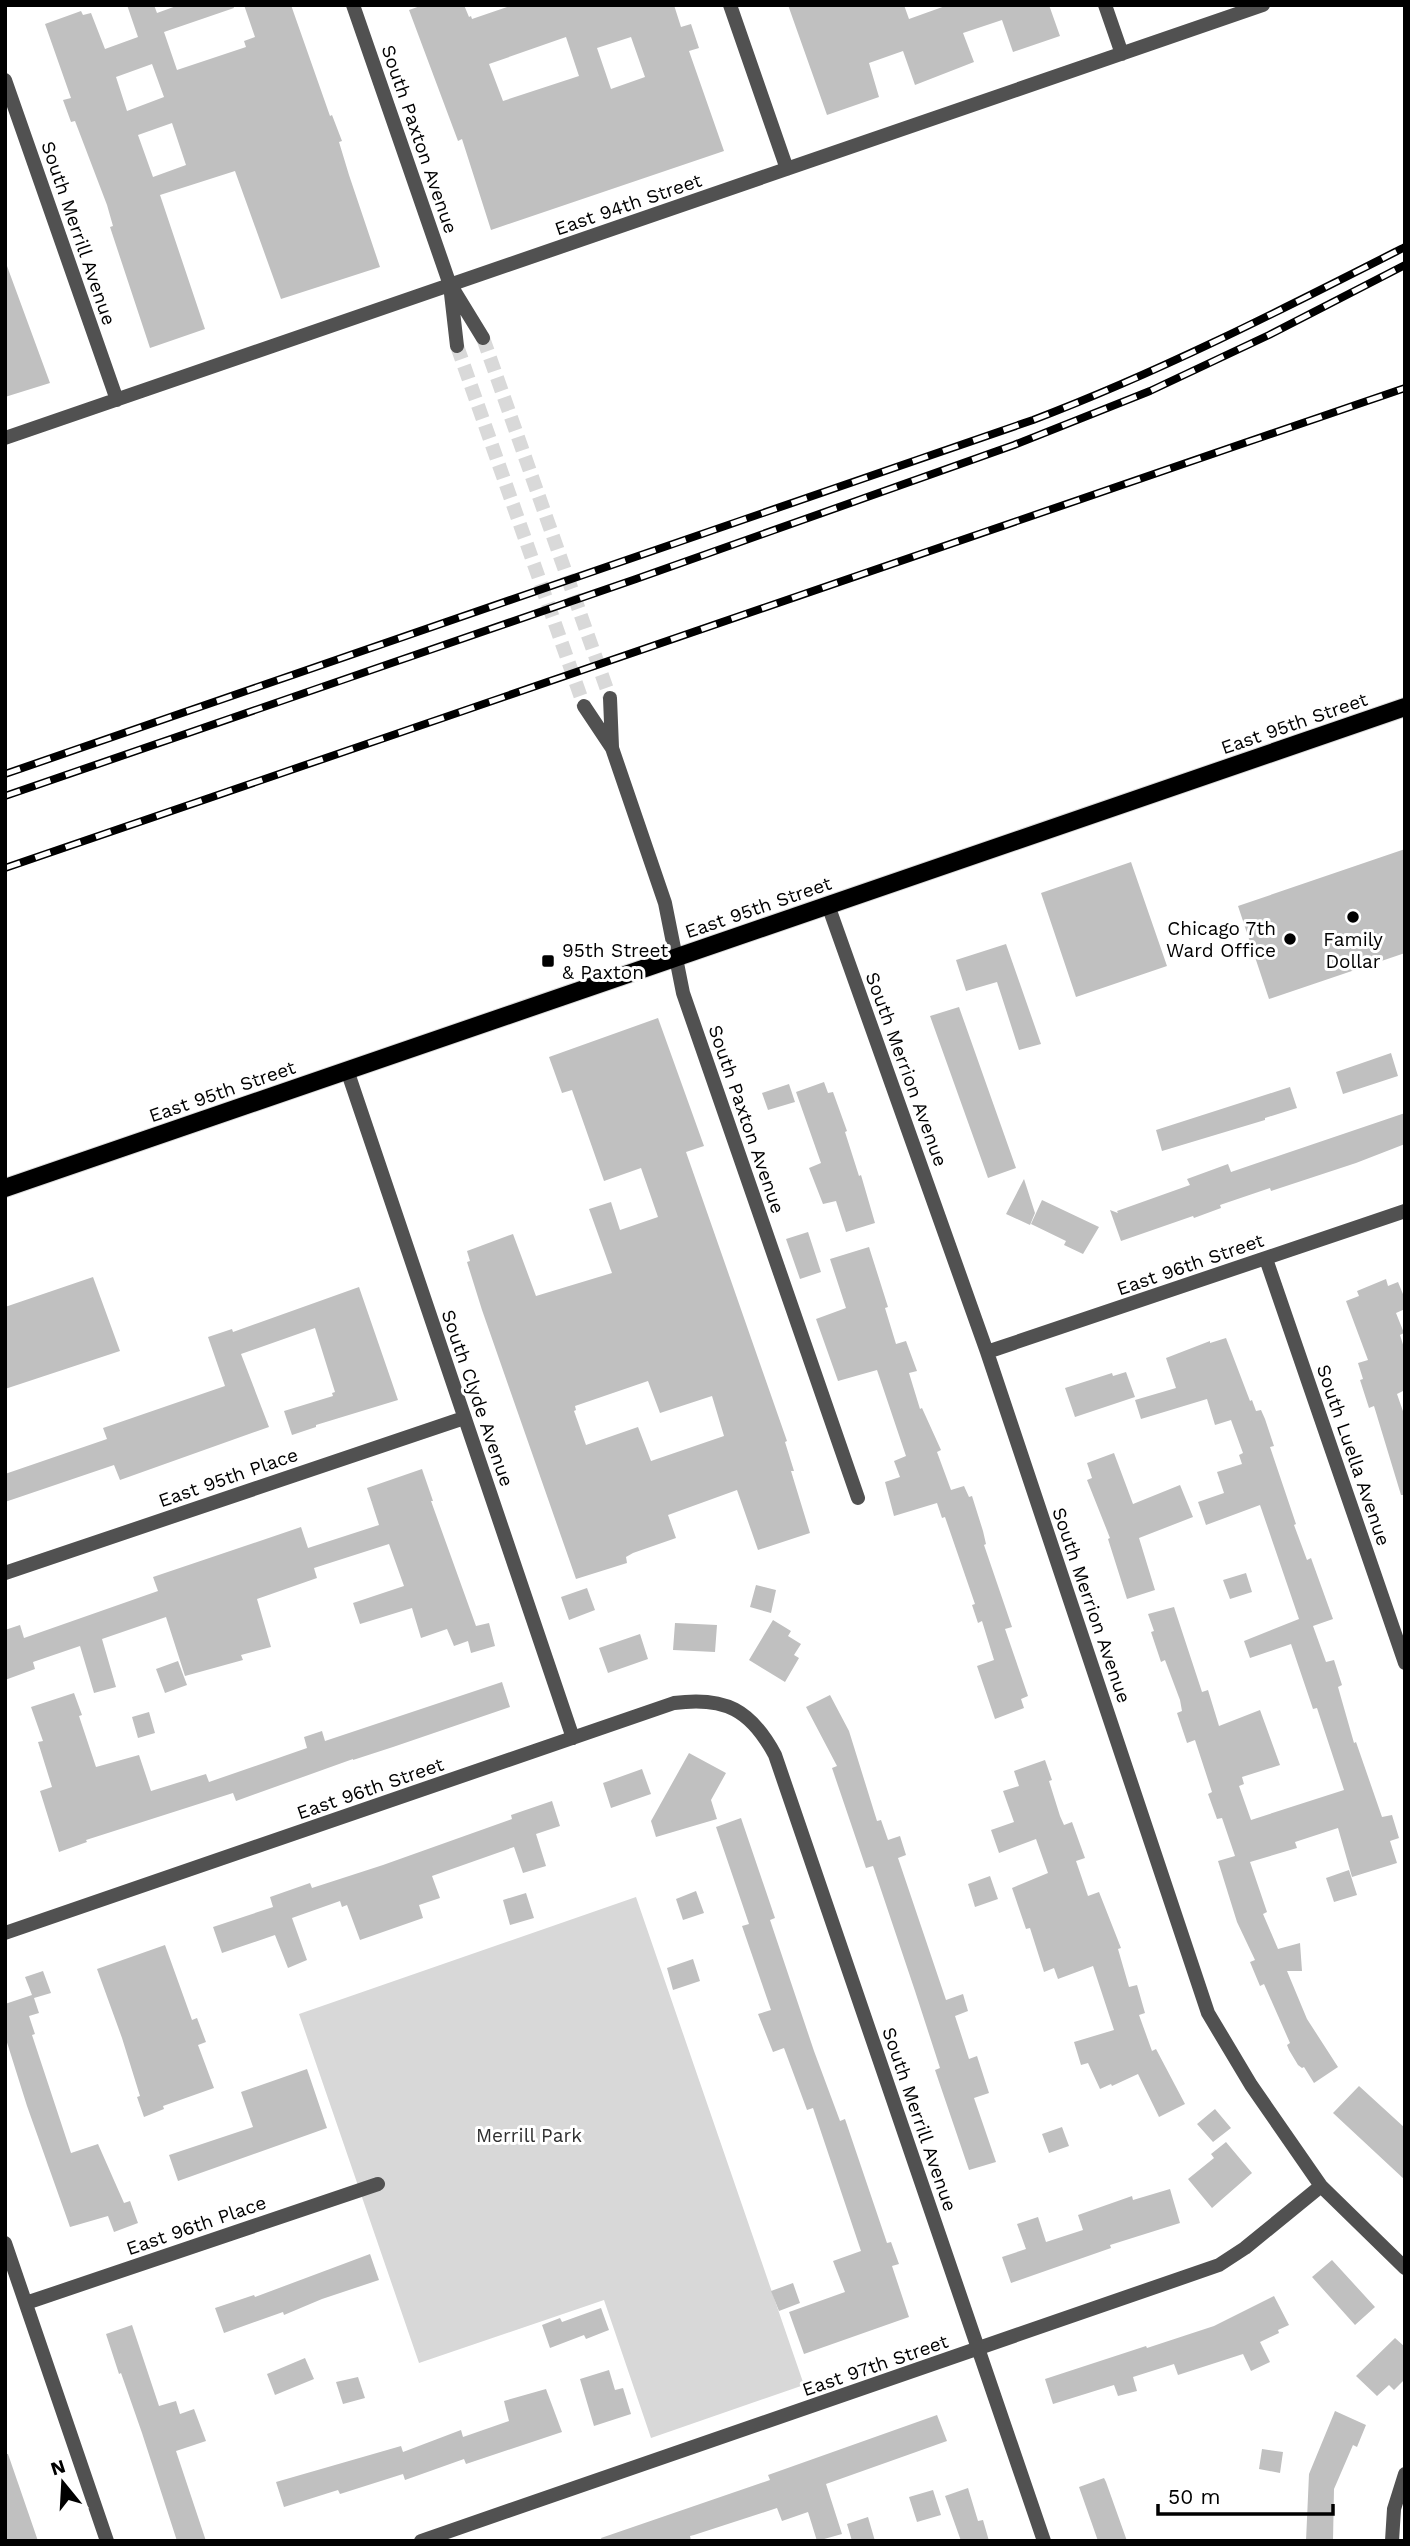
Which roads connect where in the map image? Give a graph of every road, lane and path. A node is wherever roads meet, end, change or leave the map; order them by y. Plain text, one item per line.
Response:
1 (353, 5) edge
2 (730, 5) edge
3 (1105, 5) edge
4 (1263, 5) edge
5 (1122, 54) junction
6 (5, 79) edge
7 (787, 169) junction
8 (450, 285) junction
9 (483, 338) tunnel mouth
10 (457, 346) tunnel mouth
11 (117, 400) junction
12 (5, 438) edge
13 (610, 698) tunnel mouth
14 (583, 706) tunnel mouth
15 (1405, 707) edge
16 (612, 748) junction
17 (828, 905) junction
18 (675, 957) junction
19 (347, 1070) junction
20 (5, 1188) edge
21 (1405, 1211) edge
22 (1266, 1259) junction
23 (987, 1352) junction
24 (464, 1418) junction
25 (858, 1498) dead end
26 (5, 1573) edge
27 (1405, 1663) edge
28 (747, 1717) joint
29 (573, 1738) junction
30 (5, 1933) edge
31 (378, 2184) dead end
32 (1321, 2186) junction
33 (5, 2244) edge
34 (1405, 2268) edge
35 (26, 2303) junction
36 (978, 2350) junction
37 (1405, 2474) edge
38 (107, 2541) edge
39 (421, 2541) edge
40 (1044, 2541) edge
41 (1392, 2541) edge

1 - 8 street, South Paxton Avenue
2 - 7 street
3 - 5 street
4 - 5 street, East 94th Street
5 - 7 street, East 94th Street
6 - 11 street, South Merrill Avenue
7 - 8 street, East 94th Street
8 - 9 street, South Paxton Avenue
8 - 10 street, South Paxton Avenue
8 - 11 street, East 94th Street
11 - 12 street, East 94th Street
13 - 16 street, South Paxton Avenue
14 - 16 street, South Paxton Avenue
15 - 17 main road, East 95th Street
16 - 18 street, South Paxton Avenue
17 - 18 main road, East 95th Street
17 - 23 street, South Merrion Avenue
18 - 19 main road, East 95th Street
18 - 25 street, South Paxton Avenue
19 - 20 main road, East 95th Street
19 - 24 street, South Clyde Avenue
21 - 22 street, East 96th Street
22 - 23 street, East 96th Street
22 - 27 street, South Luella Avenue
23 - 32 street, South Merrion Avenue
24 - 26 street, East 95th Place
24 - 29 street, South Clyde Avenue
28 - 29 street, East 96th Street
28 - 36 street, South Merrill Avenue
29 - 30 street, East 96th Street
31 - 35 street, East 96th Place
32 - 34 street, South Merrion Avenue
32 - 36 street, East 97th Street
33 - 35 street
35 - 38 street
36 - 39 street, East 97th Street
36 - 40 street, South Merrill Avenue
37 - 41 street

